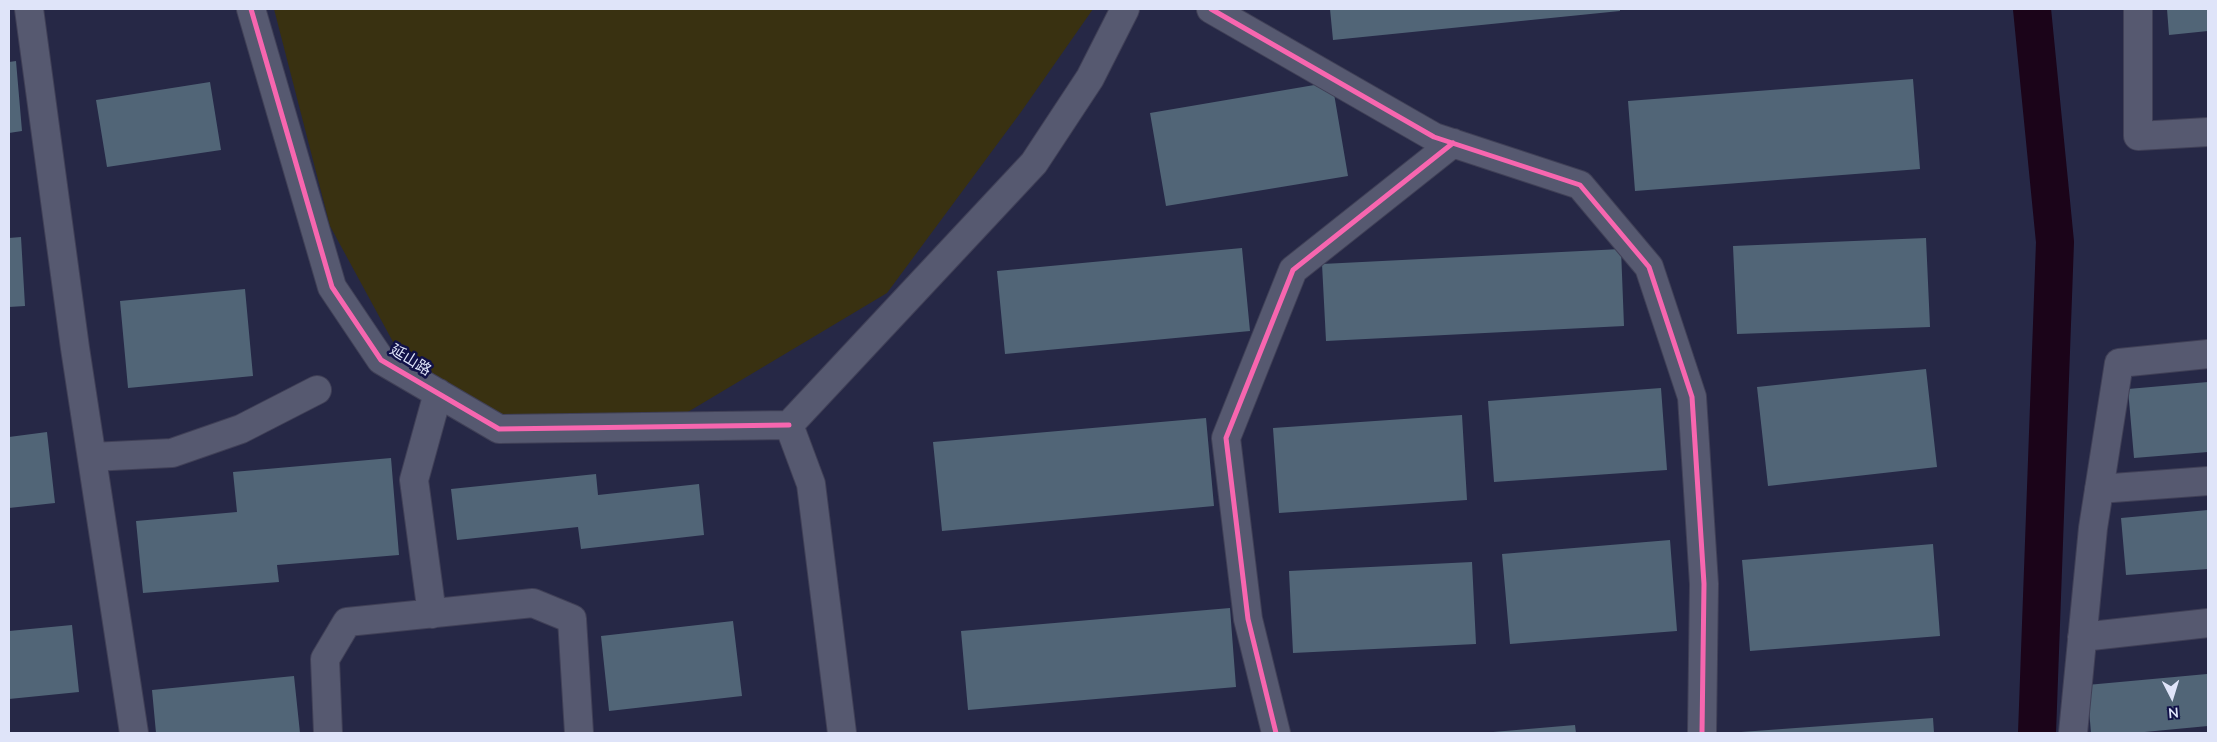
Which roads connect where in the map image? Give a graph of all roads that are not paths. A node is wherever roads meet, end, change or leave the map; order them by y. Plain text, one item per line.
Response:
1 (29, 9) edge
2 (251, 9) edge
3 (1125, 9) edge
4 (1211, 9) edge
5 (2138, 9) edge
6 (2208, 132) edge
7 (1453, 143) junction
8 (2208, 354) edge
9 (317, 390) dead end
10 (438, 393) junction
11 (789, 425) junction
12 (92, 457) junction
13 (2208, 481) edge
14 (2099, 489) junction
15 (432, 614) junction
16 (2208, 624) edge
17 (2082, 637) junction
18 (134, 733) edge
19 (328, 733) edge
20 (579, 733) edge
21 (842, 733) edge
22 (1276, 733) edge
23 (1702, 733) edge
24 (2072, 733) edge

1 - 12 street
2 - 10 street, 延山路
3 - 11 street
4 - 7 street
5 - 6 street
7 - 22 street
7 - 23 street
8 - 14 street
9 - 12 street
10 - 11 street, 延山路
10 - 15 street
11 - 21 street
12 - 18 street
13 - 14 street
14 - 17 street
15 - 19 street
15 - 20 street
16 - 17 street
17 - 24 street

